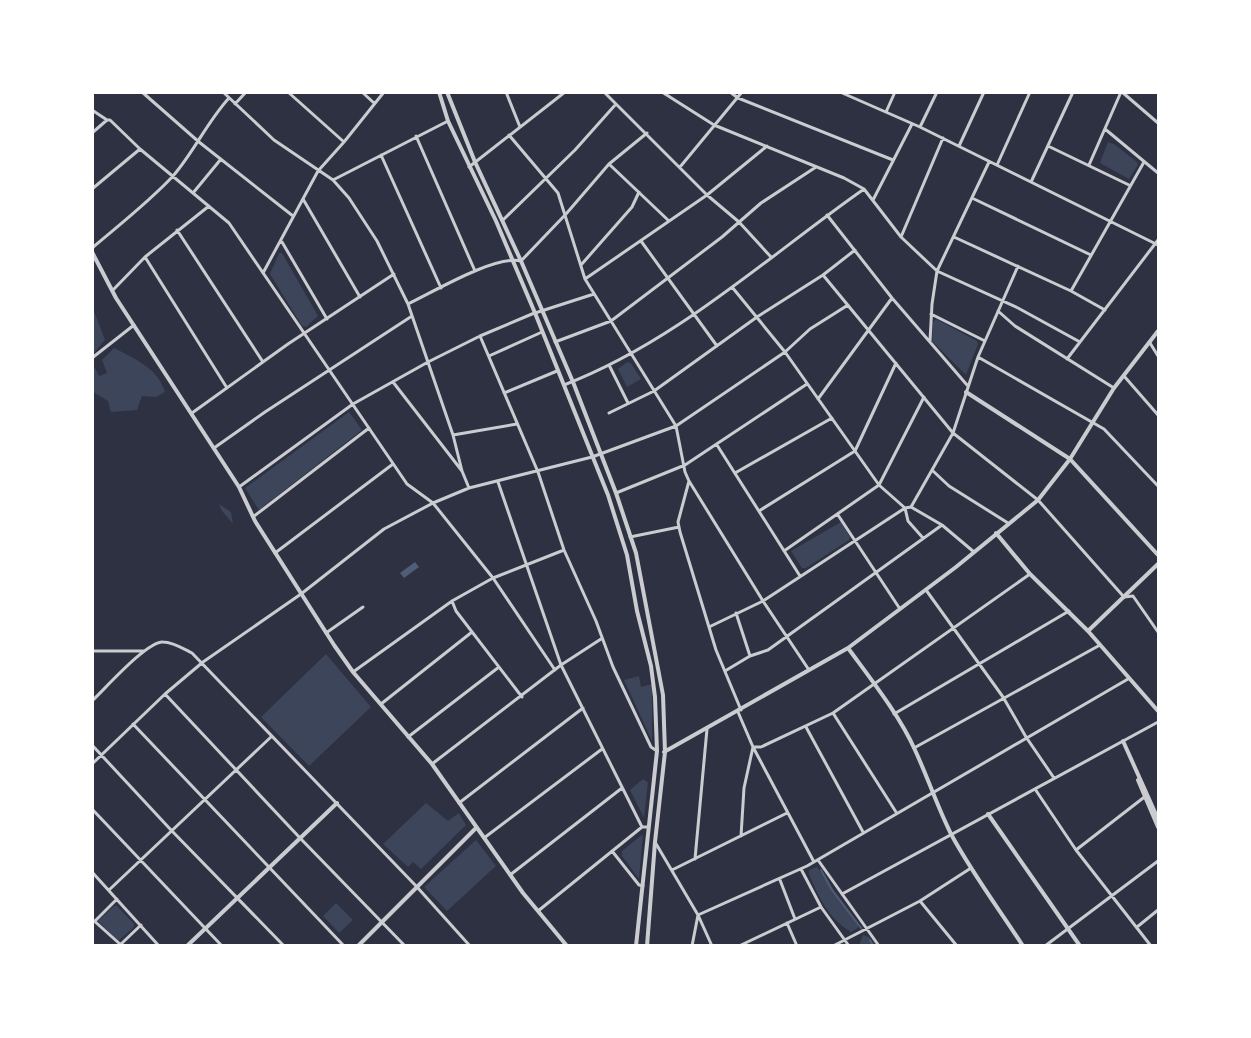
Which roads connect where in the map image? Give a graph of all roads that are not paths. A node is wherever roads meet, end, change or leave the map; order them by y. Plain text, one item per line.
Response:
1 (142, 92) edge
2 (223, 92) edge
3 (246, 92) edge
4 (288, 92) edge
5 (362, 92) edge
6 (384, 92) edge
7 (439, 92) edge
8 (447, 92) edge
9 (506, 92) edge
10 (565, 92) edge
11 (604, 92) edge
12 (662, 92) edge
13 (730, 92) edge
14 (742, 92) edge
15 (840, 92) edge
16 (895, 92) edge
17 (937, 92) edge
18 (984, 92) edge
19 (1030, 92) edge
20 (1073, 92) edge
21 (1122, 92) edge
22 (849, 94) edge
23 (229, 98) junction
24 (738, 98) junction
25 (235, 104) junction
26 (374, 104) junction
27 (616, 104) junction
28 (92, 110) edge
29 (886, 112) junction
30 (107, 120) junction
31 (448, 121) junction
32 (1158, 123) edge
33 (912, 124) junction
34 (714, 125) junction
35 (520, 127) junction
36 (920, 127) junction
37 (1105, 129) junction
38 (92, 133) edge
39 (647, 133) junction
40 (509, 135) junction
41 (416, 136) junction
42 (943, 138) junction
43 (199, 142) junction
44 (344, 142) junction
45 (767, 146) junction
46 (959, 146) junction
47 (1048, 146) junction
48 (140, 149) junction
49 (381, 155) junction
50 (221, 159) junction
51 (893, 160) junction
52 (475, 162) junction
53 (989, 162) junction
54 (1144, 162) junction
55 (609, 164) junction
56 (997, 165) junction
57 (1089, 165) junction
58 (816, 166) junction
59 (468, 167) junction
60 (680, 167) junction
61 (318, 170) junction
62 (1158, 173) edge
63 (172, 176) junction
64 (545, 178) junction
65 (333, 180) junction
66 (1032, 182) junction
67 (1129, 185) junction
68 (92, 189) edge
69 (864, 189) junction
70 (639, 192) junction
71 (193, 193) junction
72 (707, 195) junction
73 (972, 198) junction
74 (303, 199) junction
75 (873, 200) junction
76 (209, 206) junction
77 (566, 214) junction
78 (827, 215) junction
79 (293, 216) junction
80 (502, 220) junction
81 (1110, 220) junction
82 (669, 221) junction
83 (740, 222) junction
84 (177, 230) junction
85 (901, 237) junction
86 (954, 237) junction
87 (281, 241) junction
88 (641, 241) junction
89 (1158, 243) edge
90 (92, 250) edge
91 (855, 250) junction
92 (1091, 255) junction
93 (145, 256) junction
94 (771, 257) junction
95 (512, 259) junction
96 (521, 261) junction
97 (581, 266) junction
98 (1018, 266) junction
99 (476, 271) junction
100 (937, 271) junction
101 (263, 273) junction
102 (394, 274) junction
103 (823, 275) junction
104 (668, 278) junction
105 (585, 280) junction
106 (732, 287) junction
107 (442, 288) junction
108 (113, 290) junction
109 (1071, 290) junction
110 (594, 294) junction
111 (360, 297) junction
112 (892, 298) junction
113 (1001, 302) junction
114 (408, 304) junction
115 (848, 306) junction
116 (1105, 310) junction
117 (542, 311) junction
118 (998, 311) junction
119 (535, 313) junction
120 (693, 314) junction
121 (932, 314) junction
122 (412, 316) junction
123 (757, 317) junction
124 (327, 319) junction
125 (611, 321) junction
126 (134, 325) junction
127 (867, 330) junction
128 (1158, 331) edge
129 (542, 332) junction
130 (305, 334) junction
131 (480, 336) junction
132 (930, 341) junction
133 (985, 341) junction
134 (555, 342) junction
135 (1080, 342) junction
136 (1150, 343) junction
137 (717, 346) junction
138 (785, 352) junction
139 (632, 354) junction
140 (488, 356) junction
141 (1158, 356) edge
142 (978, 357) junction
143 (92, 358) edge
144 (1067, 359) junction
145 (263, 362) junction
146 (428, 362) junction
147 (896, 363) junction
148 (609, 365) junction
149 (329, 370) junction
150 (557, 371) junction
151 (1124, 376) junction
152 (393, 382) junction
153 (573, 382) junction
154 (807, 384) junction
155 (968, 385) junction
156 (563, 386) junction
157 (228, 388) junction
158 (1114, 388) junction
159 (654, 390) junction
160 (966, 392) junction
161 (504, 393) junction
162 (924, 397) junction
163 (818, 399) junction
164 (628, 403) junction
165 (353, 404) junction
166 (609, 413) dead end
167 (192, 414) junction
168 (1158, 415) edge
169 (832, 418) junction
170 (1092, 423) junction
171 (517, 424) junction
172 (676, 426) junction
173 (369, 428) junction
174 (953, 432) junction
175 (453, 435) junction
176 (717, 445) junction
177 (214, 448) junction
178 (855, 451) junction
179 (601, 454) junction
180 (592, 457) junction
181 (1070, 459) junction
182 (393, 464) junction
183 (685, 465) junction
184 (462, 471) junction
185 (932, 471) junction
186 (538, 472) junction
187 (735, 473) junction
188 (689, 481) junction
189 (498, 482) junction
190 (879, 485) junction
191 (1158, 486) edge
192 (239, 487) junction
193 (469, 488) junction
194 (616, 492) junction
195 (1038, 500) junction
196 (433, 503) junction
197 (911, 507) junction
198 (905, 508) junction
199 (759, 511) junction
200 (838, 515) junction
201 (254, 517) junction
202 (1008, 523) junction
203 (942, 525) junction
204 (679, 527) junction
205 (996, 533) junction
206 (630, 537) junction
207 (923, 538) junction
208 (855, 541) junction
209 (564, 550) junction
210 (784, 551) junction
211 (974, 552) junction
212 (275, 553) junction
213 (1158, 555) edge
214 (1158, 564) edge
215 (528, 565) junction
216 (877, 574) junction
217 (1030, 574) junction
218 (800, 576) junction
219 (493, 578) junction
220 (926, 590) junction
221 (301, 594) junction
222 (1124, 597) junction
223 (452, 601) junction
224 (763, 601) junction
225 (363, 607) dead end
226 (900, 609) junction
227 (1069, 611) junction
228 (736, 613) junction
229 (709, 628) junction
230 (952, 628) junction
231 (1088, 631) junction
232 (472, 632) junction
233 (1158, 632) edge
234 (326, 634) junction
235 (787, 636) junction
236 (602, 639) junction
237 (1100, 645) junction
238 (848, 648) junction
239 (92, 651) edge
240 (145, 651) junction
241 (750, 656) junction
242 (203, 662) junction
243 (980, 664) junction
244 (561, 665) junction
245 (499, 666) junction
246 (555, 670) junction
247 (809, 670) junction
248 (724, 671) junction
249 (353, 672) junction
250 (1128, 679) junction
251 (876, 685) junction
252 (165, 694) junction
253 (522, 697) junction
254 (1003, 698) junction
255 (92, 701) edge
256 (381, 704) junction
257 (583, 708) junction
258 (739, 711) junction
259 (1158, 711) edge
260 (834, 713) junction
261 (893, 714) junction
262 (1158, 722) edge
263 (133, 724) junction
264 (806, 727) junction
265 (707, 729) junction
266 (272, 736) junction
267 (408, 737) junction
268 (1026, 737) junction
269 (1123, 741) junction
270 (92, 745) edge
271 (753, 747) junction
272 (602, 748) junction
273 (914, 748) junction
274 (657, 751) junction
275 (665, 752) junction
276 (102, 754) junction
277 (92, 764) edge
278 (432, 764) junction
279 (235, 770) junction
280 (1054, 778) junction
281 (622, 788) junction
282 (1035, 789) junction
283 (931, 792) junction
284 (1146, 795) junction
285 (203, 799) junction
286 (337, 803) junction
287 (458, 803) junction
288 (92, 809) edge
289 (896, 812) junction
290 (787, 813) junction
291 (988, 814) junction
292 (1158, 819) edge
293 (642, 827) junction
294 (648, 827) junction
295 (1158, 827) edge
296 (476, 828) junction
297 (171, 830) junction
298 (864, 832) junction
299 (952, 834) junction
300 (741, 836) junction
301 (300, 838) junction
302 (484, 838) junction
303 (655, 842) junction
304 (1076, 850) junction
305 (612, 851) junction
306 (695, 859) junction
307 (140, 860) junction
308 (816, 861) junction
309 (1158, 861) edge
310 (268, 868) junction
311 (971, 868) junction
312 (801, 869) junction
313 (672, 870) junction
314 (92, 872) edge
315 (510, 874) junction
316 (780, 880) junction
317 (643, 886) junction
318 (417, 887) junction
319 (109, 890) junction
320 (842, 894) junction
321 (1112, 896) junction
322 (236, 898) junction
323 (117, 899) junction
324 (920, 901) junction
325 (821, 907) junction
326 (1158, 910) edge
327 (538, 911) junction
328 (698, 915) junction
329 (795, 919) junction
330 (94, 920) edge
331 (382, 922) junction
332 (787, 923) junction
333 (141, 925) junction
334 (1137, 927) junction
335 (205, 928) junction
336 (1067, 928) junction
337 (867, 929) junction
338 (845, 940) junction
339 (120, 945) edge
340 (159, 946) edge
341 (187, 946) edge
342 (222, 946) edge
343 (284, 946) edge
344 (344, 946) edge
345 (358, 946) edge
346 (405, 946) edge
347 (470, 946) edge
348 (567, 946) edge
349 (636, 946) edge
350 (647, 946) edge
351 (692, 946) edge
352 (712, 946) edge
353 (739, 946) edge
354 (797, 946) edge
355 (833, 946) edge
356 (849, 946) edge
357 (879, 946) edge
358 (958, 946) edge
359 (1023, 946) edge
360 (1044, 946) edge
361 (1080, 946) edge
362 (1151, 946) edge

1 - 43 street
2 - 23 street
3 - 25 street
4 - 44 street
5 - 26 street
6 - 26 street
7 - 31 street
8 - 52 street
9 - 35 street
10 - 35 street
11 - 27 street
12 - 34 street
13 - 24 street
14 - 24 street
15 - 22 street
16 - 29 street
17 - 36 street
18 - 46 street
19 - 56 street
20 - 47 street
21 - 32 street
21 - 37 street
22 - 29 street
23 - 25 street
23 - 43 street
24 - 34 street
24 - 51 street
25 - 61 street
26 - 44 street
27 - 39 street
27 - 64 street
28 - 30 street
29 - 33 street
30 - 38 street
30 - 48 street
31 - 41 street
31 - 59 street
33 - 36 street
33 - 51 street
34 - 45 street
34 - 60 street
35 - 40 street
36 - 42 street
37 - 54 street
37 - 57 street
39 - 55 street
39 - 60 street
40 - 52 street
40 - 64 street
41 - 49 street
41 - 99 street
42 - 46 street
42 - 85 street
43 - 50 street
43 - 63 street
44 - 61 street
45 - 58 street
45 - 72 street
46 - 53 street
47 - 57 street
47 - 66 street
48 - 63 street
48 - 68 street
49 - 65 street
49 - 107 street
50 - 71 street
50 - 79 street
51 - 75 street
52 - 59 street
52 - 80 street
53 - 56 street
53 - 73 street
54 - 62 street
54 - 67 street
55 - 70 street
55 - 77 street
56 - 66 street
57 - 67 street
58 - 69 street
58 - 83 street
59 - 95 street
60 - 72 street
61 - 65 street
61 - 74 street
63 - 71 street
63 - 90 street
64 - 77 street
64 - 80 street
65 - 102 street
66 - 81 street
67 - 81 street
69 - 75 street
69 - 78 street
70 - 82 street
70 - 97 street
71 - 76 street
72 - 82 street
72 - 83 street
73 - 86 street
73 - 92 street
74 - 79 street
74 - 111 street
75 - 85 street
76 - 84 street
76 - 101 street
77 - 96 street
77 - 97 street
78 - 91 street
78 - 94 street
79 - 87 street
80 - 96 street
81 - 89 street
81 - 92 street
82 - 88 street
83 - 94 street
83 - 104 street
84 - 93 street
84 - 145 street
85 - 100 street
86 - 98 street
86 - 100 street
87 - 101 street
87 - 124 street
88 - 104 street
88 - 105 street
89 - 116 street
90 - 108 street
91 - 103 street
91 - 112 street
92 - 109 street
93 - 108 street
93 - 157 street
94 - 106 street
95 - 96 street
95 - 99 street
95 - 119 street
96 - 117 street
97 - 105 street
98 - 109 street
98 - 113 street
99 - 107 street
100 - 113 street
100 - 121 street
101 - 130 street
102 - 111 street
102 - 114 street
103 - 115 street
103 - 123 street
104 - 120 street
104 - 125 street
105 - 110 street
106 - 120 street
106 - 123 street
107 - 114 street
108 - 126 street
109 - 116 street
110 - 117 street
110 - 125 street
111 - 124 street
112 - 127 street
112 - 132 street
113 - 118 street
113 - 135 street
114 - 122 street
115 - 127 street
115 - 138 street
116 - 135 street
117 - 119 street
117 - 134 street
118 - 133 street
118 - 144 street
119 - 129 street
119 - 131 street
120 - 137 street
120 - 139 street
121 - 132 street
121 - 133 street
122 - 146 street
122 - 149 street
123 - 137 street
123 - 138 street
124 - 130 street
125 - 134 street
125 - 139 street
126 - 143 street
126 - 167 street
127 - 147 street
127 - 163 street
128 - 136 street
129 - 140 street
129 - 150 street
130 - 145 street
130 - 149 street
131 - 140 street
131 - 146 street
132 - 155 street
133 - 142 street
134 - 153 street
135 - 144 street
136 - 141 street
136 - 151 street
137 - 159 street
138 - 154 street
138 - 172 street
139 - 148 street
139 - 159 street
140 - 161 street
142 - 155 street
142 - 170 street
144 - 158 street
145 - 157 street
146 - 152 street
146 - 175 street
147 - 162 street
147 - 178 street
148 - 153 street
148 - 164 street
149 - 165 street
149 - 177 street
150 - 156 street
150 - 161 street
151 - 158 street
151 - 168 street
152 - 165 street
152 - 184 street
153 - 156 street
153 - 179 street
154 - 163 street
154 - 176 street
155 - 160 street
156 - 180 street
157 - 167 street
158 - 170 street
159 - 164 street
159 - 172 street
160 - 174 street
160 - 181 street
161 - 171 street
162 - 174 street
162 - 190 street
163 - 169 street
164 - 166 street
165 - 173 street
165 - 192 street
167 - 177 street
169 - 178 street
169 - 187 street
170 - 181 street
170 - 191 street
171 - 175 street
171 - 186 street
172 - 179 street
172 - 183 street
173 - 182 street
173 - 201 street
174 - 185 street
174 - 195 street
175 - 184 street
176 - 183 street
176 - 187 street
177 - 192 street
178 - 190 street
178 - 199 street
179 - 180 street
179 - 194 street
180 - 186 street
180 - 274 street
181 - 195 street
181 - 213 street
182 - 196 street
182 - 212 street
183 - 188 street
183 - 194 street
184 - 193 street
185 - 197 street
185 - 202 street
186 - 189 street
186 - 209 street
187 - 199 street
188 - 204 street
188 - 224 street
189 - 193 street
189 - 215 street
190 - 198 street
190 - 200 street
192 - 201 street
193 - 196 street
194 - 206 street
195 - 202 street
195 - 222 street
196 - 219 street
196 - 221 street
197 - 198 street
197 - 203 street
198 - 207 street
198 - 208 street
199 - 210 street
200 - 208 street
200 - 210 street
201 - 212 street
202 - 205 street
203 - 207 street
203 - 211 street
204 - 206 street
204 - 229 street
205 - 211 street
205 - 217 street
206 - 275 street
207 - 216 street
208 - 216 street
208 - 218 street
209 - 215 street
209 - 236 street
210 - 218 street
211 - 220 street
212 - 221 street
214 - 222 street
215 - 219 street
215 - 244 street
216 - 226 street
216 - 235 street
217 - 227 street
217 - 230 street
218 - 224 street
219 - 223 street
219 - 246 street
220 - 226 street
220 - 230 street
221 - 234 street
221 - 242 street
222 - 231 street
222 - 233 street
223 - 232 street
223 - 249 street
224 - 228 street
224 - 235 street
225 - 234 street
226 - 238 street
227 - 231 street
227 - 243 street
228 - 229 street
228 - 241 street
229 - 248 street
230 - 243 street
230 - 251 street
231 - 237 street
232 - 245 street
232 - 256 street
234 - 249 street
235 - 241 street
235 - 247 street
236 - 244 street
236 - 274 street
237 - 250 street
237 - 254 street
238 - 247 street
238 - 251 street
239 - 240 street
240 - 242 street
240 - 255 street
241 - 248 street
242 - 252 street
242 - 266 street
243 - 254 street
243 - 261 street
244 - 246 street
244 - 257 street
245 - 253 street
245 - 267 street
246 - 253 street
247 - 258 street
248 - 258 street
249 - 256 street
250 - 259 street
250 - 268 street
251 - 260 street
251 - 261 street
252 - 263 street
252 - 279 street
253 - 278 street
254 - 268 street
254 - 273 street
256 - 267 street
257 - 272 street
257 - 287 street
258 - 265 street
258 - 271 street
260 - 264 street
260 - 289 street
261 - 273 street
262 - 269 street
263 - 276 street
263 - 285 street
264 - 271 street
264 - 298 street
265 - 275 street
265 - 306 street
266 - 279 street
266 - 286 street
267 - 278 street
268 - 280 street
268 - 283 street
269 - 280 street
269 - 284 street
270 - 276 street
271 - 290 street
271 - 300 street
272 - 281 street
272 - 302 street
273 - 283 street
274 - 275 street
274 - 294 street
275 - 303 street
276 - 277 street
276 - 297 street
278 - 287 street
279 - 285 street
279 - 301 street
280 - 282 street
281 - 293 street
281 - 315 street
282 - 291 street
282 - 304 street
283 - 289 street
283 - 299 street
284 - 292 street
284 - 295 street
284 - 304 street
285 - 297 street
285 - 310 street
286 - 301 street
286 - 318 street
287 - 296 street
288 - 307 street
289 - 298 street
290 - 300 street
290 - 308 street
291 - 299 street
291 - 336 street
293 - 294 street
293 - 305 street
294 - 317 street
296 - 302 street
296 - 318 street
297 - 307 street
297 - 322 street
298 - 308 street
299 - 311 street
299 - 320 street
300 - 306 street
301 - 310 street
301 - 331 street
302 - 315 street
303 - 313 street
303 - 350 street
304 - 321 street
305 - 317 street
305 - 327 street
306 - 313 street
307 - 319 street
307 - 335 street
308 - 312 street
308 - 320 street
309 - 321 street
310 - 322 street
310 - 344 street
311 - 324 street
311 - 359 street
312 - 316 street
312 - 325 street
313 - 328 street
314 - 319 street
315 - 327 street
316 - 328 street
316 - 329 street
317 - 349 street
318 - 331 street
318 - 347 street
319 - 323 street
320 - 337 street
321 - 334 street
321 - 336 street
322 - 335 street
322 - 343 street
323 - 330 street
323 - 333 street
324 - 337 street
324 - 358 street
325 - 329 street
325 - 338 street
326 - 334 street
327 - 348 street
328 - 351 street
328 - 352 street
329 - 332 street
330 - 339 street
331 - 345 street
331 - 346 street
332 - 353 street
332 - 354 street
333 - 339 street
333 - 340 street
334 - 362 street
335 - 341 street
335 - 342 street
336 - 360 street
336 - 361 street
337 - 338 street
337 - 357 street
338 - 355 street
338 - 356 street

